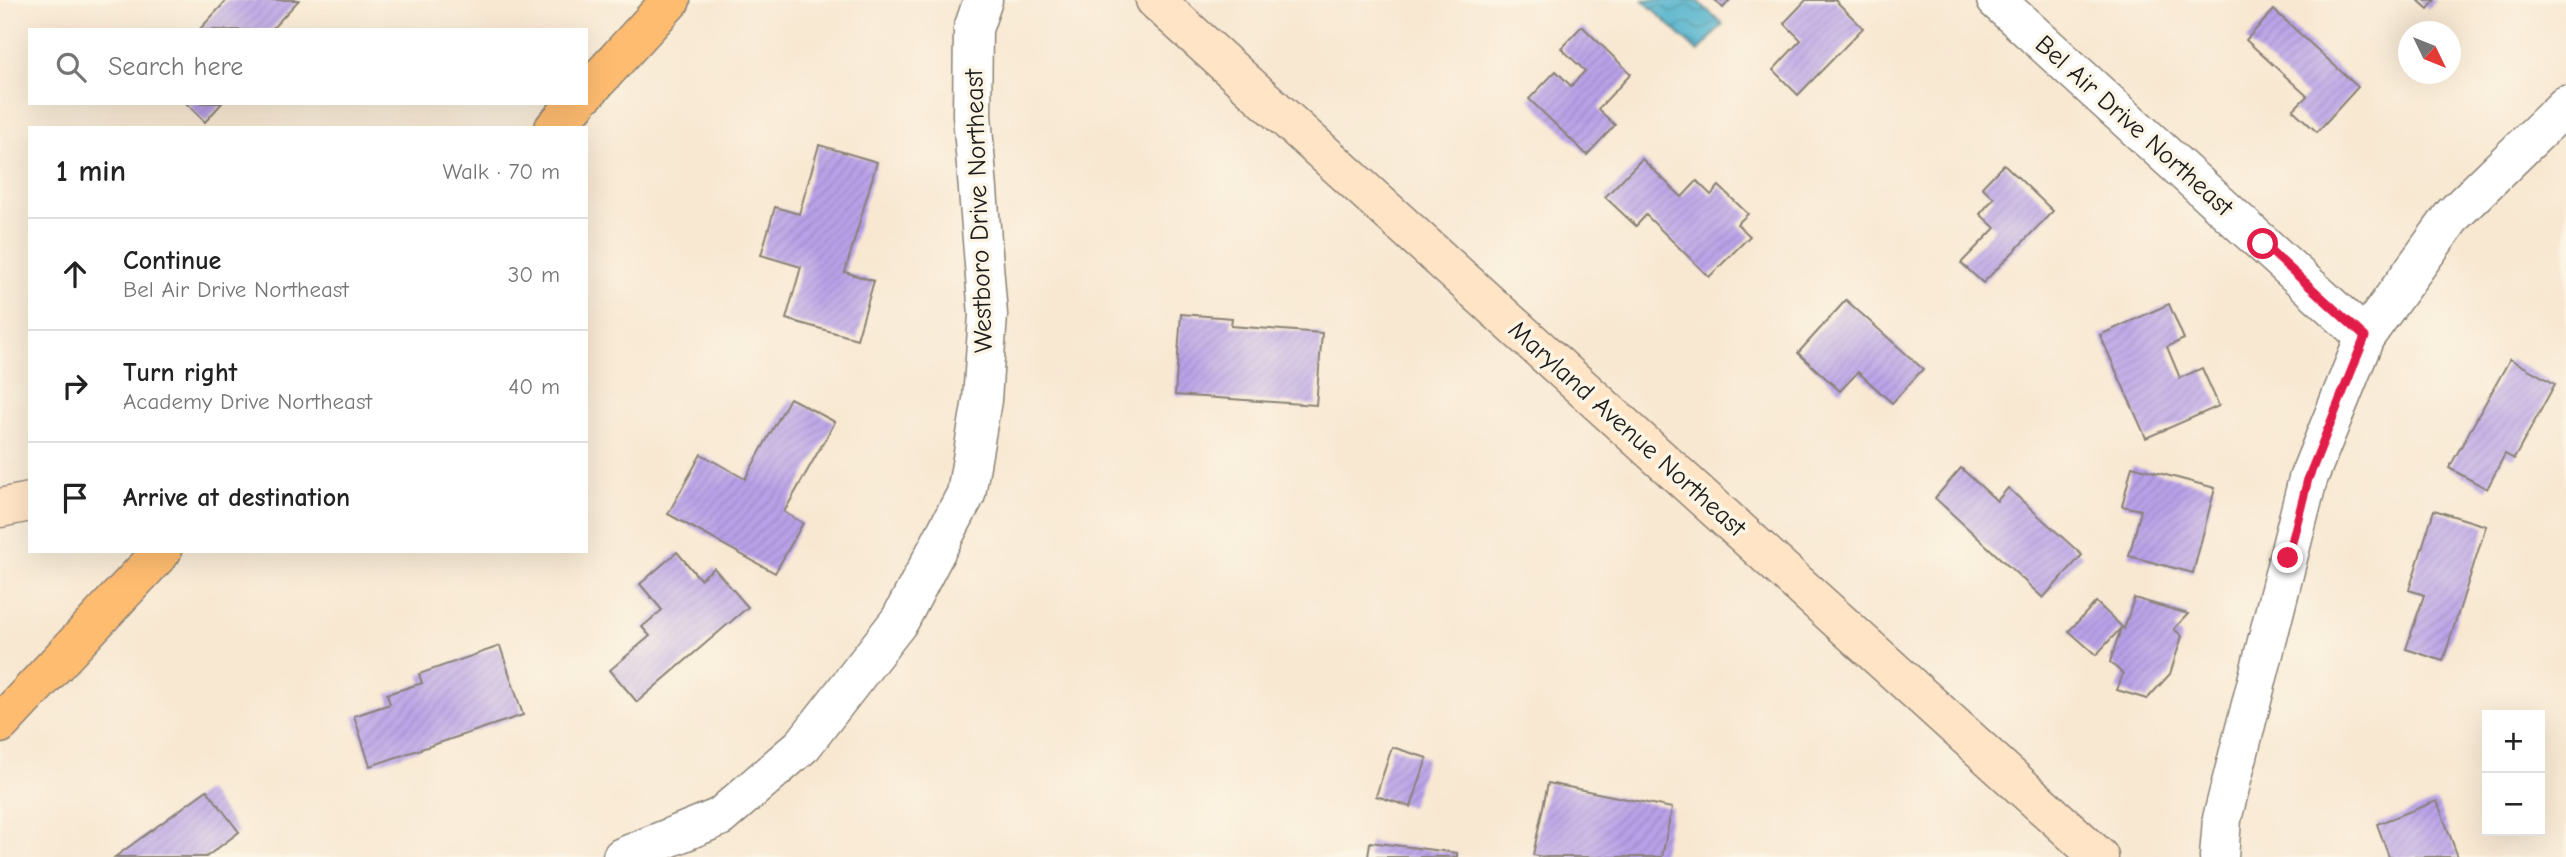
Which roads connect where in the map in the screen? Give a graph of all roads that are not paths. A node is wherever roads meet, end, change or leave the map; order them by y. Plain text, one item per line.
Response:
1 (671, 0) edge
2 (983, 0) edge
3 (1155, 0) edge
4 (1996, 0) edge
5 (588, 91) edge
6 (574, 105) edge
7 (2566, 105) edge
8 (556, 126) edge
9 (2365, 337) junction
10 (28, 502) edge
11 (0, 508) edge
12 (160, 553) edge
13 (0, 724) edge
14 (622, 857) edge
15 (2099, 857) edge
16 (2219, 857) edge

1 - 5 main road
2 - 14 street, Westboro Drive Northeast
3 - 15 street, Maryland Avenue Northeast
4 - 9 street, Bel Air Drive Northeast
6 - 8 main road
7 - 9 street
9 - 16 street
10 - 11 street
12 - 13 main road

